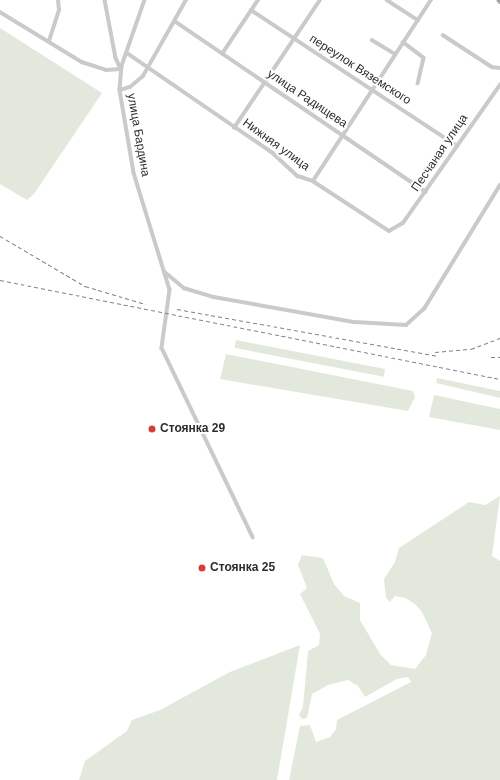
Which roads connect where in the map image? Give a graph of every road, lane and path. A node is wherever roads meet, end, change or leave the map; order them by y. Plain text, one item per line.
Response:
1 (58, 0) edge
2 (105, 0) edge
3 (145, 0) edge
4 (186, 0) edge
5 (258, 0) edge
6 (320, 0) edge
7 (387, 0) edge
8 (431, 0) edge
9 (251, 10) junction
10 (0, 12) edge
11 (418, 20) junction
12 (176, 22) junction
13 (443, 35) dead end
14 (294, 38) junction
15 (372, 40) dead end
16 (49, 41) junction
17 (404, 42) junction
18 (127, 53) junction
19 (222, 54) junction
20 (395, 54) junction
21 (148, 68) junction
22 (500, 68) edge
23 (121, 70) junction
24 (265, 82) junction
25 (418, 83) dead end
26 (500, 85) edge
27 (120, 90) junction
28 (372, 90) junction
29 (234, 128) junction
30 (342, 135) junction
31 (457, 146) junction
32 (312, 181) junction
33 (500, 185) edge
34 (426, 192) junction
35 (394, 230) joint
36 (164, 271) junction
37 (253, 537) dead end

1 - 16 street
2 - 23 street, улица Бардина
3 - 18 street
4 - 12 street
5 - 9 street
6 - 14 street
7 - 11 street
8 - 11 street
9 - 14 street, переулок Вяземского
9 - 19 street
10 - 16 street
11 - 17 street
12 - 19 street, улица Радищева
12 - 21 street
13 - 22 street
14 - 24 street
14 - 28 street, переулок Вяземского
15 - 20 street
16 - 23 street
17 - 20 street
17 - 25 street
18 - 21 street, Нижняя улица
18 - 23 street
19 - 24 street, улица Радищева
20 - 28 street
21 - 27 street
21 - 29 street, Нижняя улица
23 - 27 street, улица Бардина
24 - 29 street
24 - 30 street, улица Радищева
26 - 31 street, Песчаная улица
27 - 36 street, улица Бардина
28 - 30 street
28 - 31 street, переулок Вяземского
29 - 32 street, Нижняя улица
30 - 32 street
30 - 34 street, улица Радищева
31 - 34 street, Песчаная улица
32 - 35 street, Нижняя улица
33 - 36 street
34 - 35 street, Песчаная улица
36 - 37 street, улица Бардина

